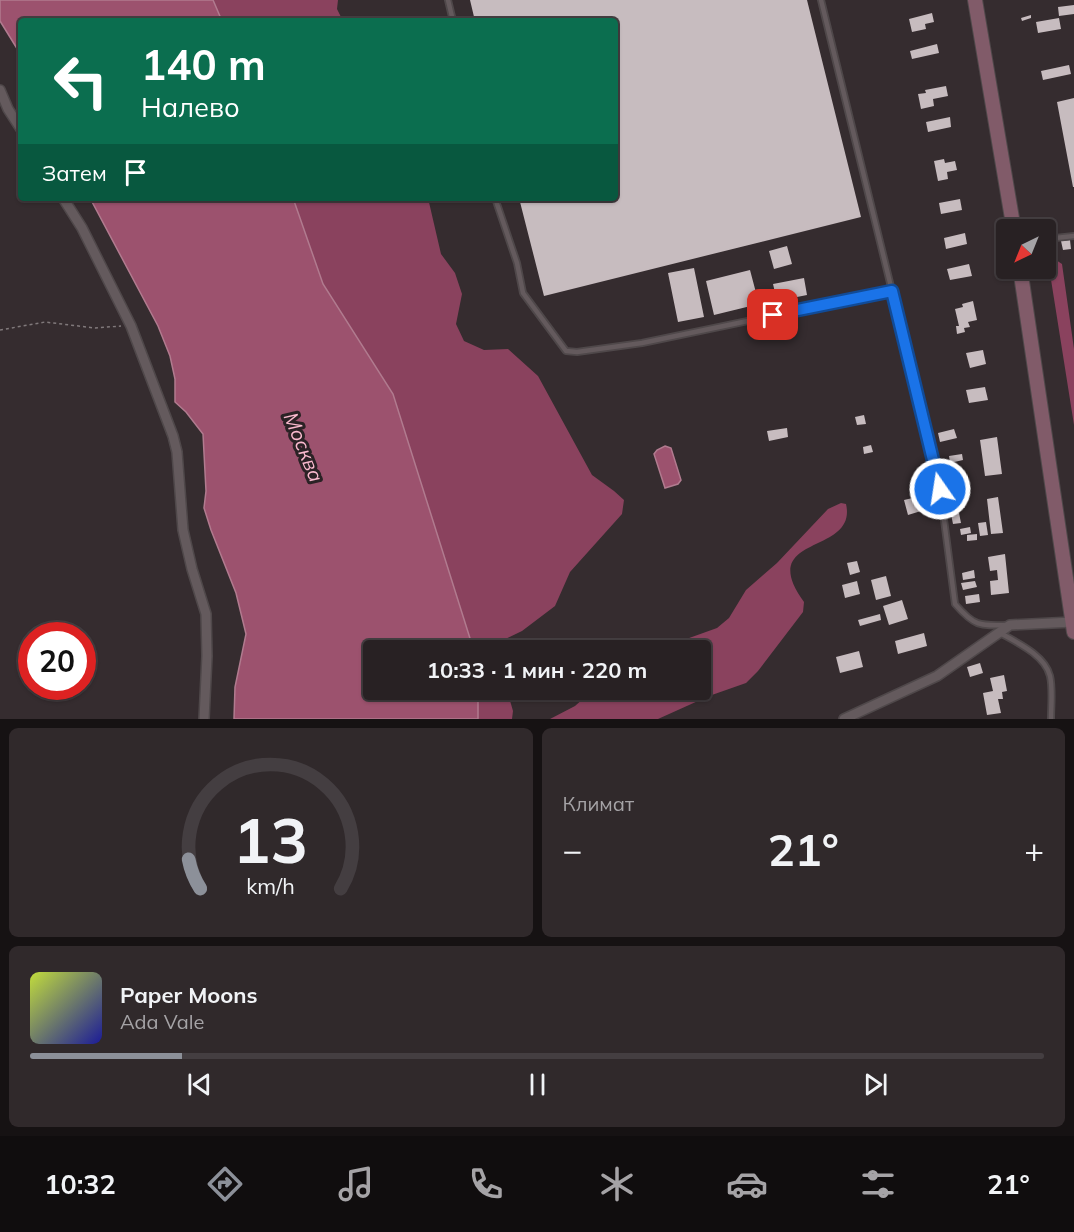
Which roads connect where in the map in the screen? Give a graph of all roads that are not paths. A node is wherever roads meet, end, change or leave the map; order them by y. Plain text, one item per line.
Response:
1 (448, 0) edge
2 (821, 0) edge
3 (975, 0) edge
4 (452, 18) edge
5 (0, 90) edge
6 (18, 124) edge
7 (65, 201) edge
8 (496, 201) edge
9 (1012, 219) edge
10 (1074, 236) edge
11 (1056, 238) edge
12 (1022, 279) edge
13 (892, 291) junction
14 (1010, 625) junction
15 (1073, 627) edge
16 (999, 632) junction
17 (204, 719) edge
18 (844, 719) edge
19 (1051, 719) edge

1 - 4 lane
2 - 13 lane
3 - 9 main road
5 - 6 street
7 - 17 street
8 - 13 lane
10 - 11 lane
12 - 15 main road
13 - 14 lane
14 - 15 street
14 - 16 street
16 - 18 street
16 - 19 lane

